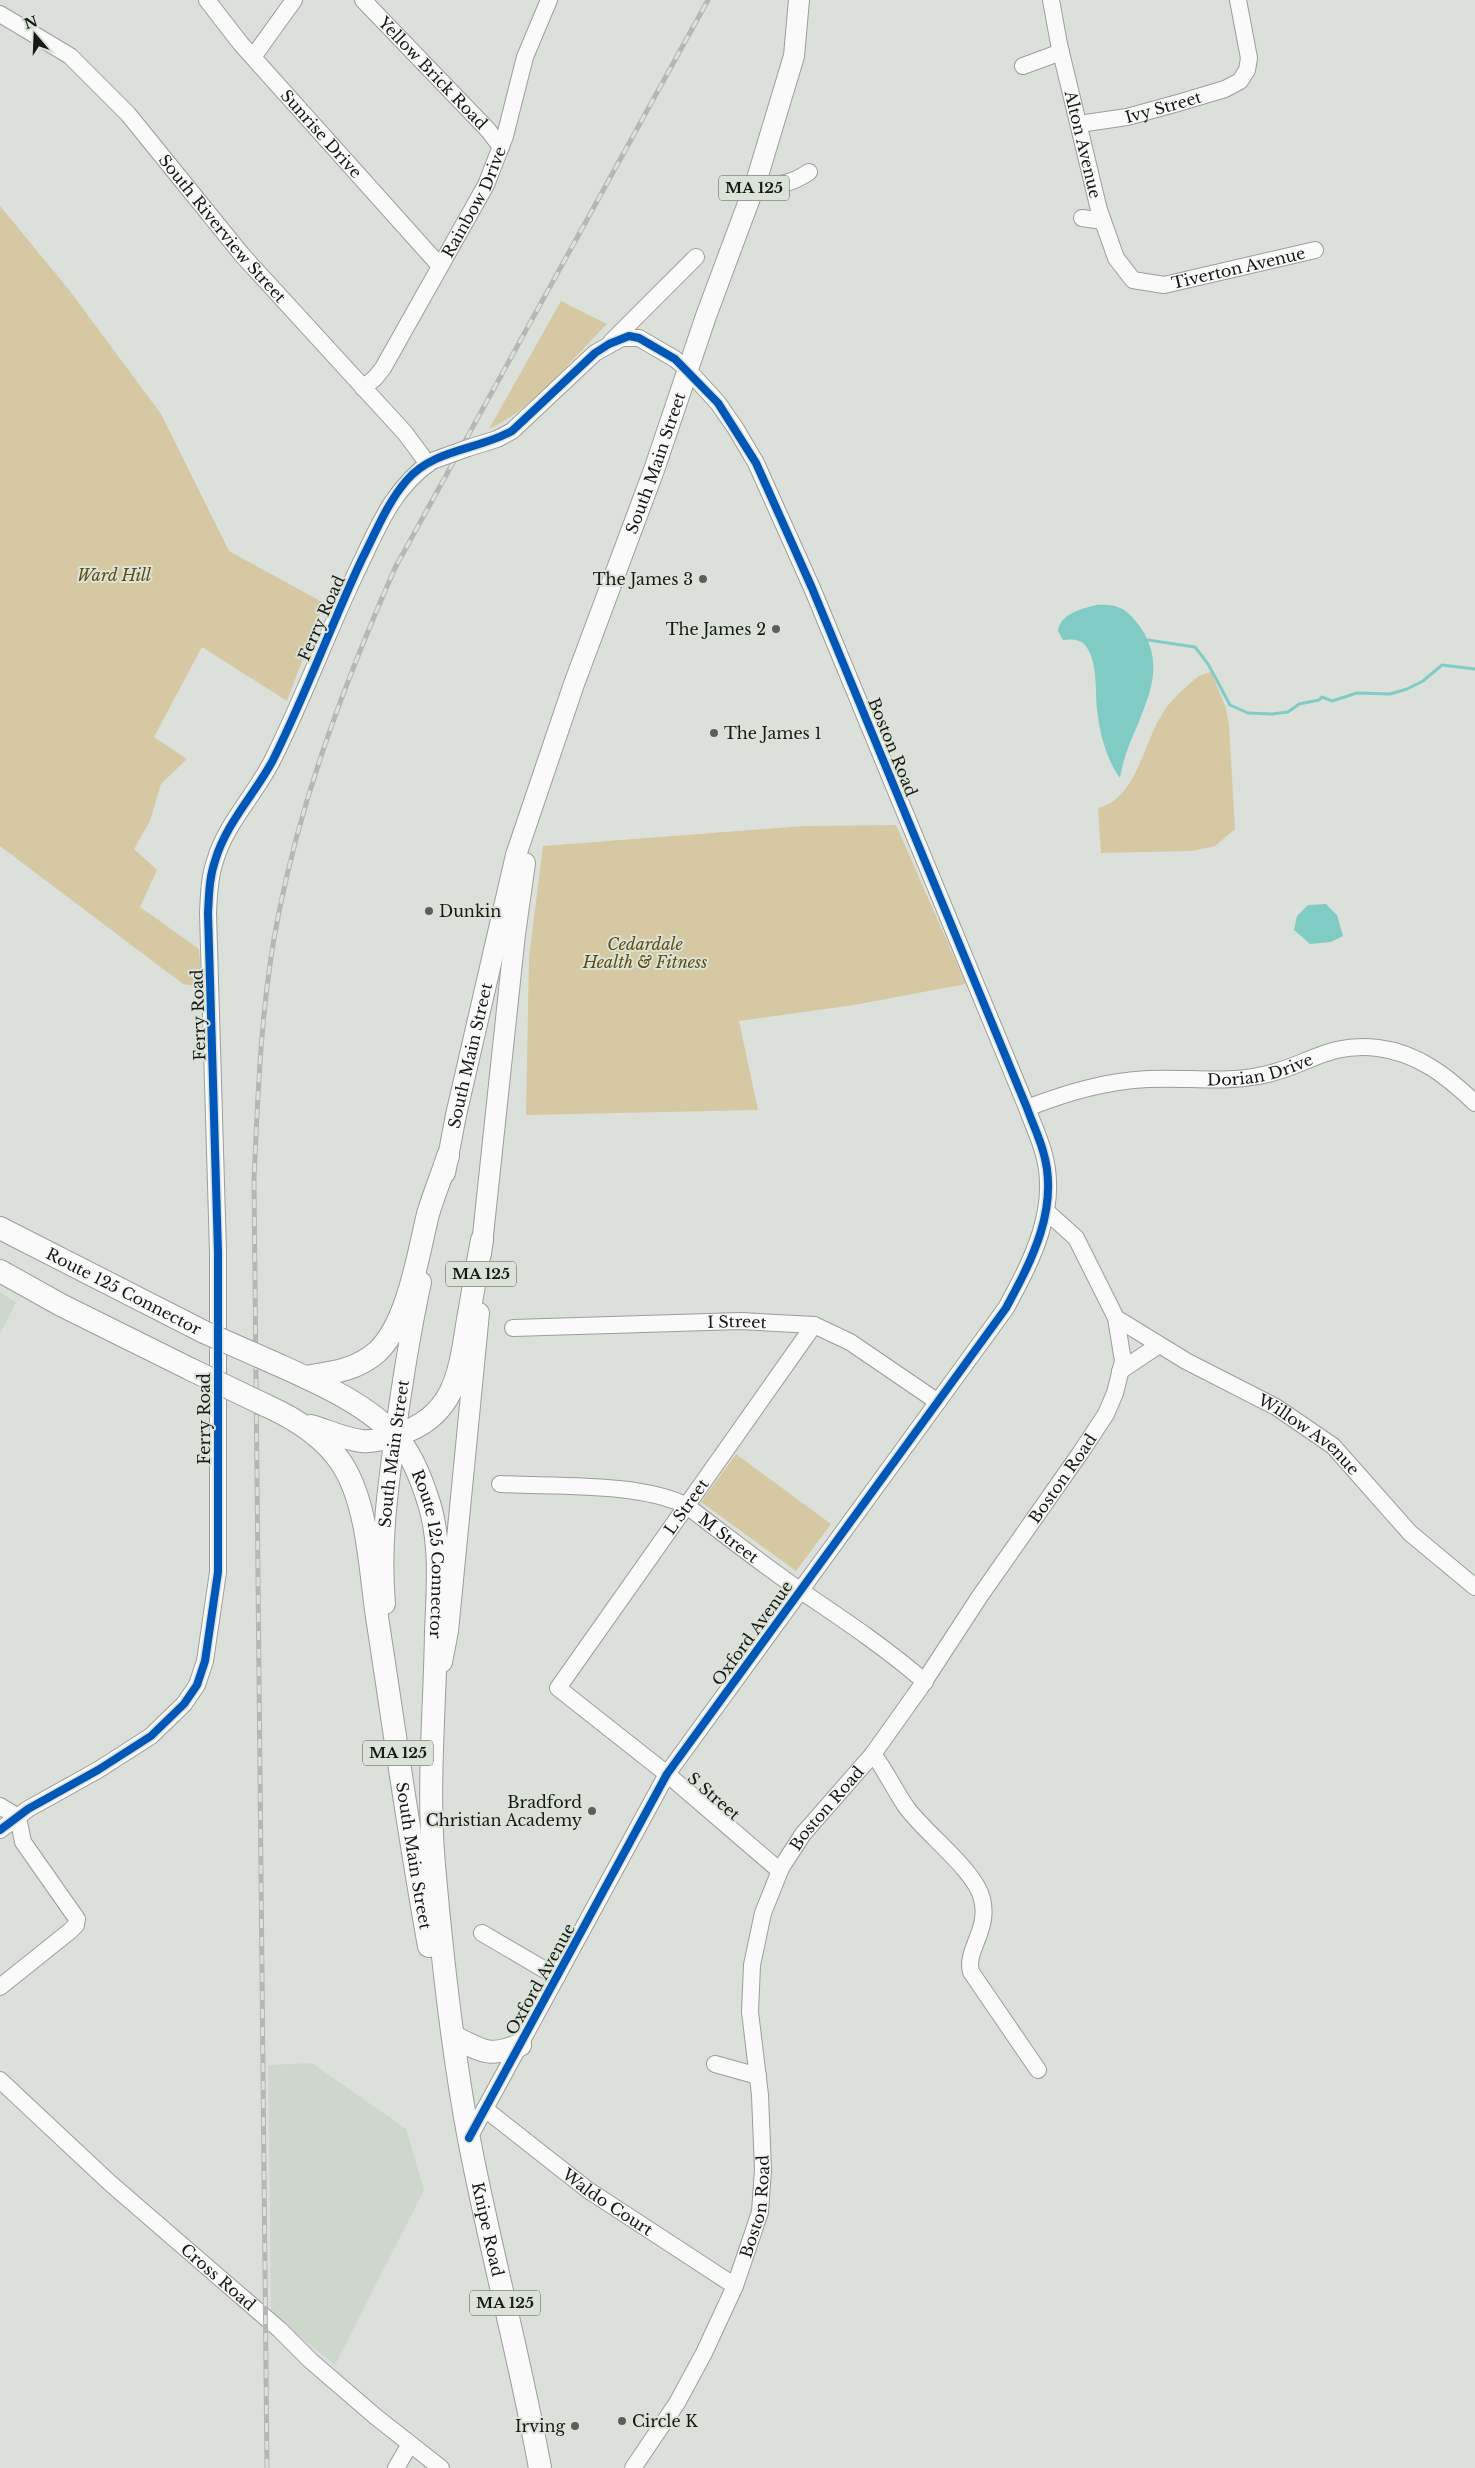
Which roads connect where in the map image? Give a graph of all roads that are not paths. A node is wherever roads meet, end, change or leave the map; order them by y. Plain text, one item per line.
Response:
1 (208, 0) edge
2 (294, 0) edge
3 (363, 0) edge
4 (799, 0) edge
5 (1051, 0) edge
6 (1238, 0) edge
7 (545, 2) edge
8 (0, 14) edge
9 (1061, 52) junction
10 (252, 57) junction
11 (1023, 66) dead end
12 (1080, 124) junction
13 (501, 147) junction
14 (809, 172) dead end
15 (756, 182) junction
16 (1082, 218) dead end
17 (1102, 221) junction
18 (1315, 250) dead end
19 (696, 257) dead end
20 (440, 266) junction
21 (1133, 280) joint
22 (609, 344) junction
23 (688, 370) junction
24 (363, 388) junction
25 (430, 462) junction
26 (524, 835) junction
27 (1475, 1103) edge
28 (1027, 1108) junction
29 (1043, 1151) joint
30 (448, 1156) junction
31 (1046, 1210) junction
32 (0, 1228) edge
33 (482, 1240) junction
34 (0, 1271) edge
35 (1116, 1318) junction
36 (814, 1325) junction
37 (512, 1328) dead end
38 (1159, 1345) junction
39 (1120, 1371) junction
40 (306, 1377) junction
41 (938, 1402) junction
42 (303, 1424) junction
43 (395, 1436) junction
44 (500, 1484) dead end
45 (687, 1506) junction
46 (1475, 1587) edge
47 (801, 1590) junction
48 (386, 1668) junction
49 (925, 1682) junction
50 (558, 1688) joint
51 (435, 1706) junction
52 (873, 1754) junction
53 (667, 1774) junction
54 (0, 1806) edge
55 (18, 1817) junction
56 (0, 1830) edge
57 (780, 1871) junction
58 (482, 1933) dead end
59 (557, 1977) junction
60 (0, 1987) edge
61 (454, 2037) junction
62 (520, 2045) junction
63 (715, 2064) dead end
64 (1038, 2070) dead end
65 (758, 2076) junction
66 (459, 2078) junction
67 (0, 2080) edge
68 (485, 2109) junction
69 (469, 2138) junction
70 (735, 2286) junction
71 (410, 2444) junction
72 (396, 2468) edge
73 (441, 2468) edge
74 (540, 2468) edge
75 (633, 2468) edge

1 - 10 street, Sunrise Drive
2 - 10 street
3 - 13 street, Yellow Brick Road
4 - 15 main road, South Main Street / MA 125
5 - 9 street, Alton Avenue
6 - 12 street, Ivy Street
7 - 13 street, Rainbow Drive
8 - 24 street, South Riverview Street
9 - 11 street
9 - 12 street, Alton Avenue
10 - 20 street, Sunrise Drive
12 - 17 street, Alton Avenue
13 - 20 street, Rainbow Drive
14 - 15 street
15 - 23 main road, South Main Street / MA 125
16 - 17 street
17 - 21 street, Alton Avenue
18 - 21 street, Tiverton Avenue
19 - 22 street
20 - 24 street, Rainbow Drive
22 - 23 street, Ferry Road
22 - 25 street, Ferry Road, bridge
23 - 26 main road, South Main Street / MA 125
23 - 28 street, Boston Road
24 - 25 street, South Riverview Street
25 - 55 street, Ferry Road
26 - 30 main road, South Main Street / MA 125
26 - 33 main road, South Main Street / MA 125
27 - 28 street, Dorian Drive
28 - 29 street, Boston Road
29 - 31 street, Oxford Avenue
30 - 40 highway
30 - 43 main road, South Main Street / MA 125
31 - 35 street, Boston Road
31 - 41 street, Oxford Avenue
32 - 40 highway, Route 125 Connector, bridge
33 - 43 highway
33 - 51 main road, South Main Street / MA 125
34 - 42 highway, bridge
35 - 38 street, Willow Avenue
35 - 39 street, Boston Road
36 - 37 street, I Street
36 - 41 street, I Street
36 - 45 street, L Street
38 - 39 street
38 - 46 street, Willow Avenue
39 - 49 street, Boston Road
40 - 43 highway, Route 125 Connector
41 - 47 street, Oxford Avenue
42 - 43 highway
42 - 48 highway
43 - 48 main road, South Main Street / MA 125
43 - 51 highway, Route 125 Connector
44 - 45 street, M Street
45 - 47 street, M Street
45 - 50 street, L Street
47 - 49 street, M Street
47 - 53 street, Oxford Avenue
48 - 66 highway, South Main Street / MA 125
49 - 52 street, Boston Road
50 - 53 street, S Street
51 - 61 highway, South Main Street / MA 125
52 - 57 street, Boston Road
52 - 64 street
53 - 57 street, S Street
53 - 59 street, Oxford Avenue
54 - 55 street
55 - 56 street, Ferry Road
55 - 60 street
57 - 65 street, Boston Road
58 - 59 street
59 - 62 street, Oxford Avenue
61 - 62 highway
61 - 66 highway, South Main Street / MA 125
62 - 68 street, Oxford Avenue
63 - 65 street
65 - 70 street, Boston Road
66 - 69 highway, South Main Street / MA 125
67 - 71 street, Cross Road
68 - 69 street, Oxford Avenue
68 - 70 street, Waldo Court
69 - 74 highway, Knipe Road / MA 125
70 - 75 street, Boston Road
71 - 72 street
71 - 73 street, Cross Road

